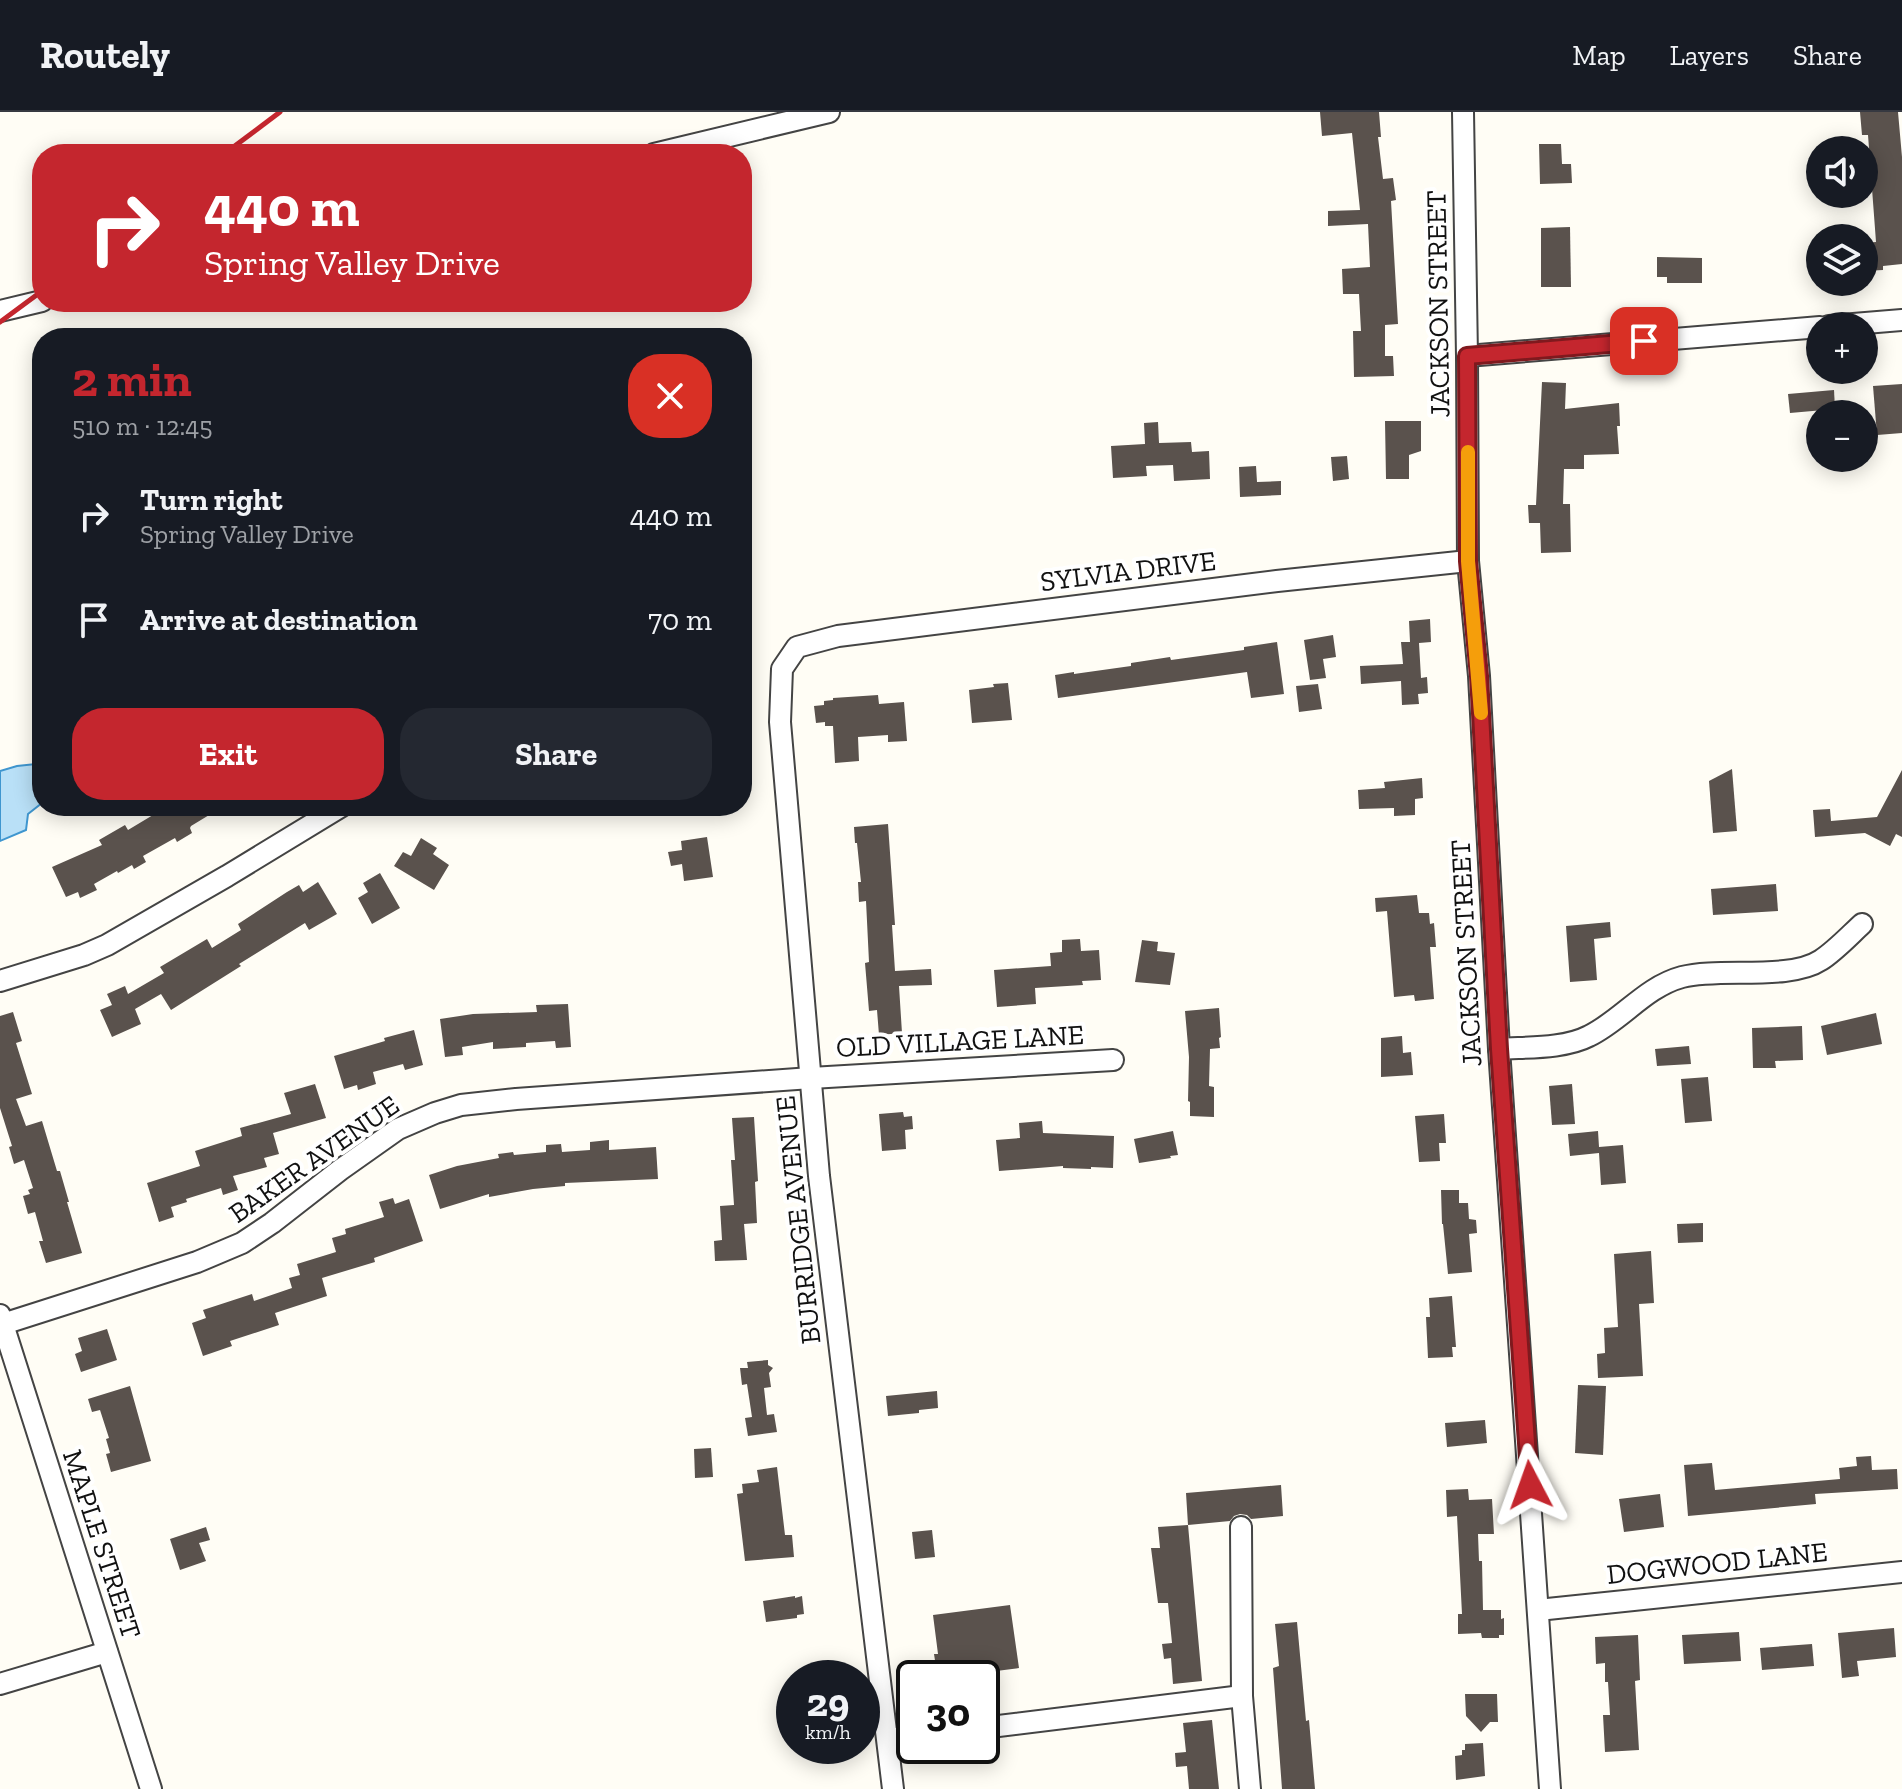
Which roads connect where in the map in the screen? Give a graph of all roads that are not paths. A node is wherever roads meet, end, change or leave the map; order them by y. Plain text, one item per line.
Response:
1 (829, 112) edge
2 (1463, 112) edge
3 (696, 144) edge
4 (32, 303) edge
5 (0, 311) edge
6 (1902, 320) edge
7 (1878, 322) edge
8 (1806, 328) edge
9 (1467, 356) junction
10 (1468, 561) junction
11 (797, 647) joint
12 (326, 816) edge
13 (1862, 924) dead end
14 (0, 981) edge
15 (1499, 1049) junction
16 (1113, 1060) dead end
17 (811, 1078) junction
18 (2, 1320) edge
19 (1241, 1527) dead end
20 (1902, 1572) edge
21 (1538, 1610) junction
22 (107, 1652) junction
23 (0, 1684) edge
24 (1242, 1696) junction
25 (1000, 1726) edge
26 (896, 1738) edge
27 (888, 1739) junction
28 (151, 1789) edge
29 (893, 1789) edge
30 (1250, 1789) edge
31 (1550, 1789) edge

1 - 3 street
2 - 9 street, JACKSON STREET
4 - 5 street
6 - 7 street
8 - 9 street
9 - 10 street, JACKSON STREET
10 - 11 street, SYLVIA DRIVE
10 - 15 street, JACKSON STREET
11 - 17 street, BURRIDGE AVENUE
12 - 14 street
13 - 15 street
15 - 21 street, JACKSON STREET
16 - 17 street, OLD VILLAGE LANE
17 - 18 street, BAKER AVENUE
17 - 27 street, BURRIDGE AVENUE
18 - 22 street, MAPLE STREET
19 - 24 street
20 - 21 street, DOGWOOD LANE
21 - 31 street, JACKSON STREET
22 - 23 street
22 - 28 street, MAPLE STREET
24 - 25 street
24 - 30 street
26 - 27 street
27 - 29 street, BURRIDGE AVENUE

